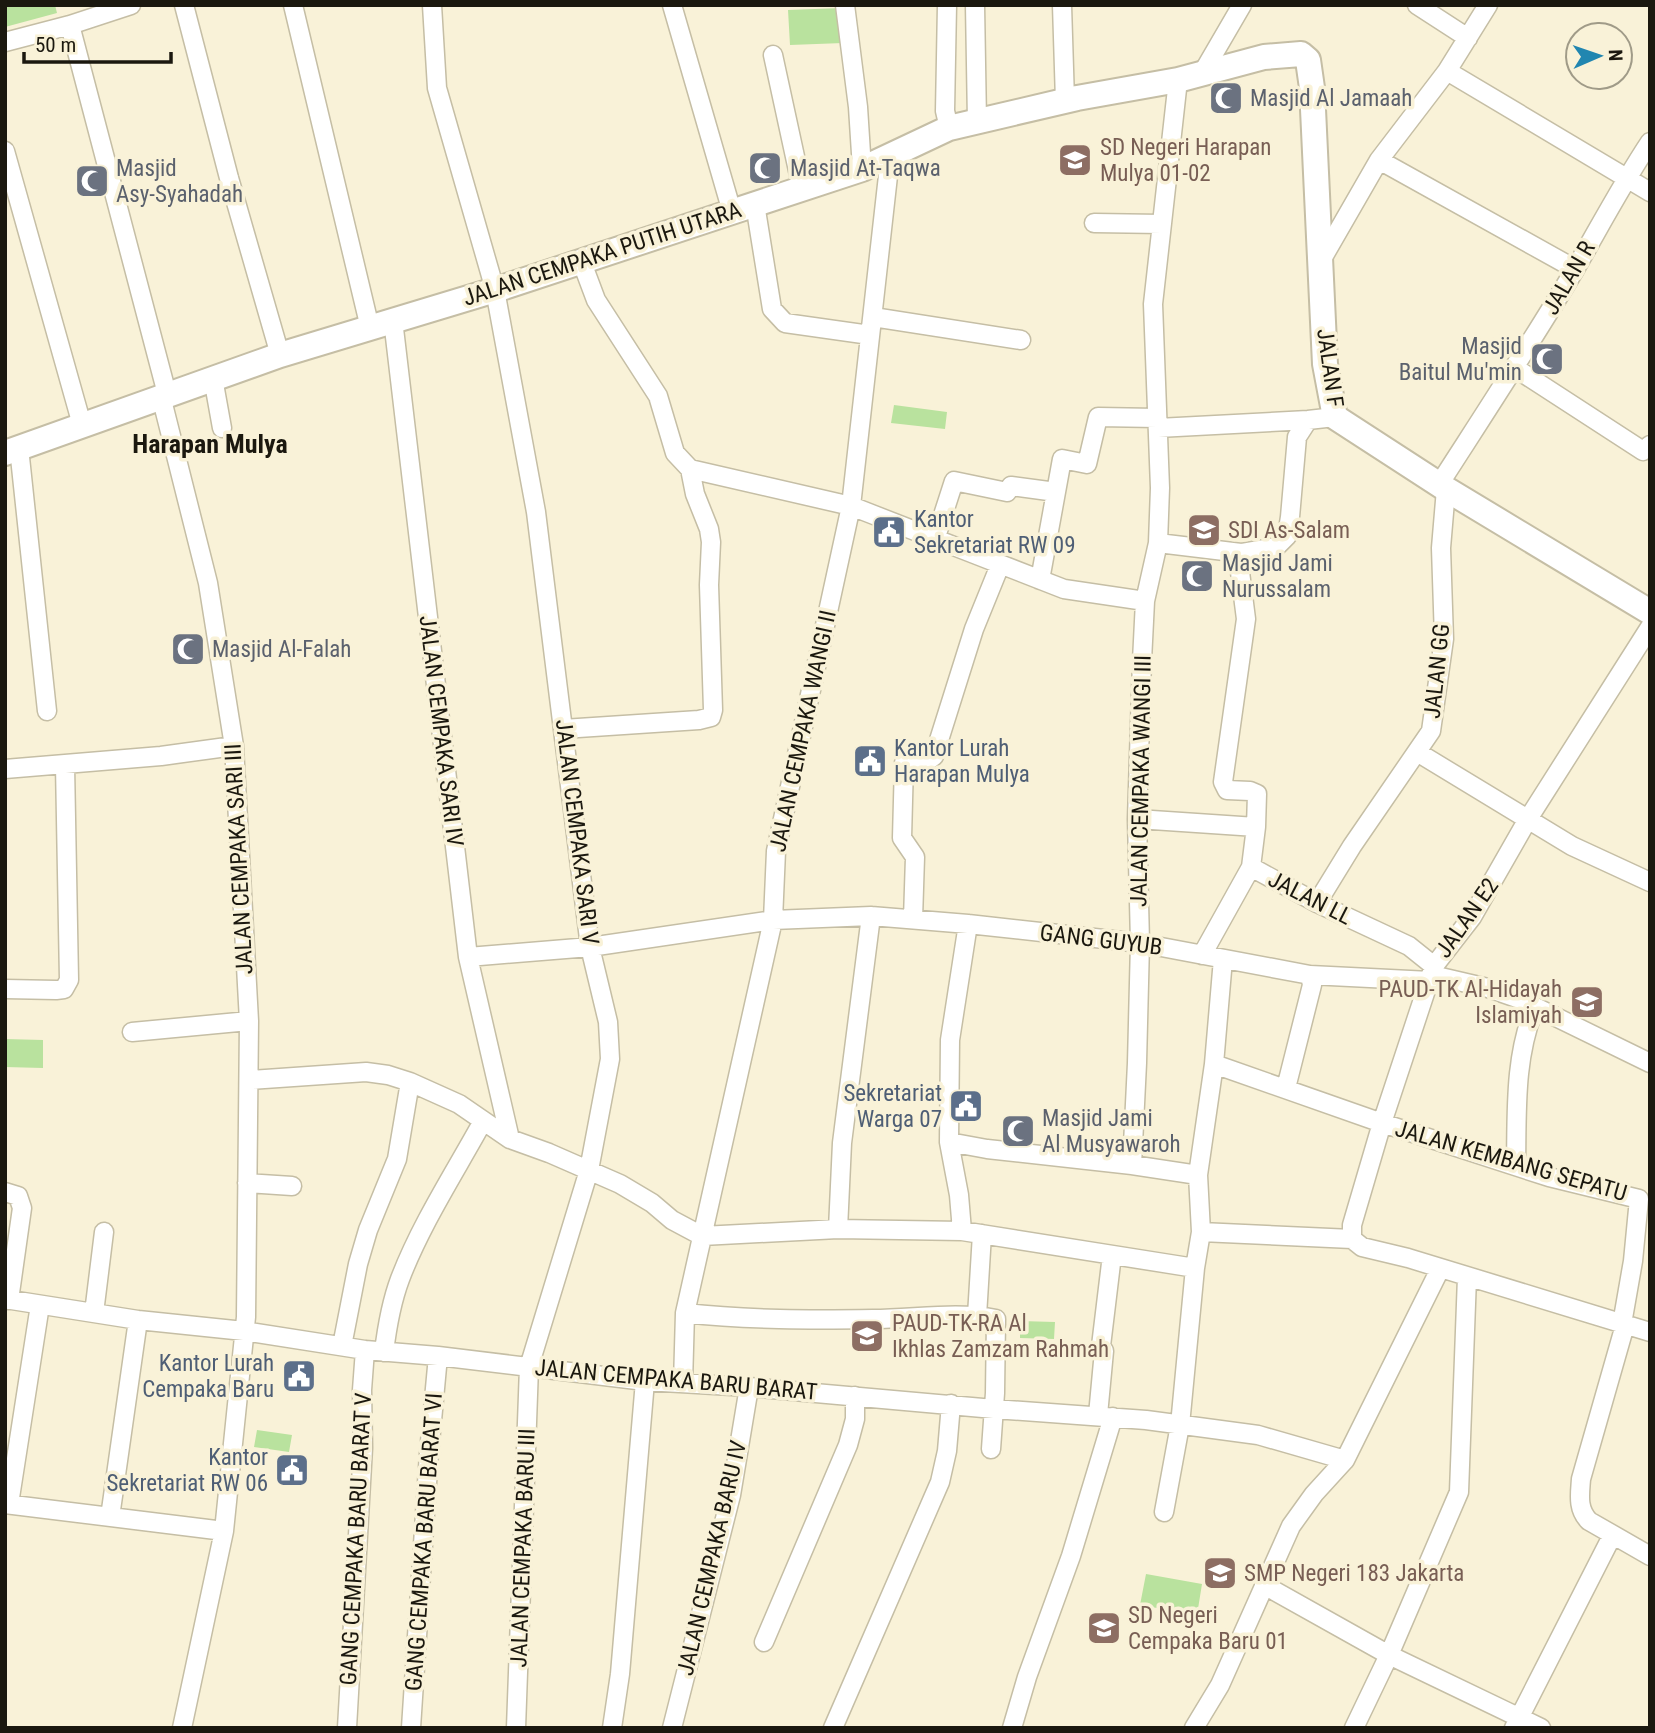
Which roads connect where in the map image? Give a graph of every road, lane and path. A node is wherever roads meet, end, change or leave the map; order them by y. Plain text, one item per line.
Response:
1 (131, 5) edge
2 (184, 5) edge
3 (293, 5) edge
4 (432, 5) edge
5 (672, 5) edge
6 (845, 5) edge
7 (947, 5) edge
8 (975, 5) edge
9 (1062, 5) edge
10 (1242, 5) edge
11 (1417, 5) edge
12 (1488, 5) edge
13 (71, 25) junction
14 (1468, 38) junction
15 (5, 42) edge
16 (773, 55) dead end
17 (1447, 71) junction
18 (1203, 72) junction
19 (1178, 80) junction
20 (1065, 101) junction
21 (977, 122) junction
22 (949, 128) junction
23 (1650, 142) edge
24 (5, 151) edge
25 (890, 158) junction
26 (1379, 160) junction
27 (862, 169) junction
28 (1626, 179) junction
29 (802, 189) junction
30 (1650, 191) edge
31 (743, 208) junction
32 (1094, 223) dead end
33 (1162, 224) junction
34 (1322, 259) junction
35 (581, 260) junction
36 (1575, 269) junction
37 (495, 289) junction
38 (382, 324) junction
39 (872, 326) junction
40 (1021, 340) dead end
41 (280, 355) junction
42 (1515, 368) junction
43 (213, 378) junction
44 (164, 395) junction
45 (1335, 416) junction
46 (1308, 420) junction
47 (1157, 423) junction
48 (82, 425) junction
49 (222, 428) dead end
50 (1650, 445) edge
51 (12, 450) edge
52 (690, 468) junction
53 (1443, 486) junction
54 (1056, 492) junction
55 (851, 506) junction
56 (935, 540) junction
57 (1158, 543) junction
58 (1241, 553) junction
59 (1000, 565) junction
60 (1040, 580) junction
61 (1145, 601) junction
62 (1650, 612) edge
63 (1650, 627) edge
64 (47, 711) dead end
65 (563, 729) junction
66 (234, 747) junction
67 (1417, 752) junction
68 (65, 765) junction
69 (5, 769) edge
70 (1137, 819) junction
71 (1528, 819) junction
72 (1256, 827) junction
73 (1251, 867) junction
74 (1650, 882) edge
75 (1317, 903) junction
76 (872, 916) junction
77 (913, 919) junction
78 (773, 920) junction
79 (968, 923) junction
80 (1140, 943) junction
81 (590, 947) junction
82 (1202, 955) junction
83 (468, 957) junction
84 (1223, 959) junction
85 (1432, 974) junction
86 (1310, 975) junction
87 (5, 989) edge
88 (1535, 1007) junction
89 (249, 1021) junction
90 (132, 1031) dead end
91 (1650, 1062) edge
92 (1214, 1064) junction
93 (250, 1080) junction
94 (410, 1082) junction
95 (1286, 1088) junction
96 (483, 1121) junction
97 (1382, 1123) junction
98 (510, 1139) junction
99 (949, 1142) junction
100 (1132, 1165) junction
101 (1516, 1166) junction
102 (589, 1170) junction
103 (1198, 1175) junction
104 (247, 1183) junction
105 (292, 1185) dead end
106 (5, 1192) edge
107 (838, 1229) junction
108 (962, 1231) junction
109 (104, 1232) dead end
110 (1201, 1232) junction
111 (982, 1234) junction
112 (702, 1236) junction
113 (1352, 1239) junction
114 (1112, 1255) junction
115 (1195, 1268) junction
116 (1440, 1269) junction
117 (1467, 1278) junction
118 (7, 1299) edge
119 (40, 1305) junction
120 (685, 1312) junction
121 (94, 1313) junction
122 (977, 1316) junction
123 (138, 1320) junction
124 (1624, 1324) junction
125 (244, 1331) junction
126 (1650, 1332) edge
127 (342, 1346) junction
128 (365, 1350) junction
129 (384, 1352) junction
130 (438, 1356) junction
131 (530, 1367) junction
132 (645, 1381) junction
133 (683, 1383) junction
134 (749, 1387) junction
135 (856, 1396) junction
136 (951, 1404) junction
137 (994, 1409) junction
138 (1106, 1416) junction
139 (1180, 1425) junction
140 (991, 1449) dead end
141 (1345, 1460) junction
142 (7, 1504) edge
143 (1164, 1512) dead end
144 (110, 1517) junction
145 (224, 1531) junction
146 (1612, 1536) junction
147 (1650, 1556) edge
148 (1264, 1585) junction
149 (764, 1642) dead end
150 (1389, 1655) junction
151 (1516, 1723) edge
152 (182, 1728) edge
153 (347, 1728) edge
154 (411, 1728) edge
155 (516, 1728) edge
156 (612, 1728) edge
157 (672, 1728) edge
158 (833, 1728) edge
159 (1012, 1728) edge
160 (1194, 1728) edge
161 (1353, 1728) edge
162 (1541, 1728) edge

1 - 13 street
2 - 41 street
3 - 38 street, JALAN CEMPAKA SARI IV
4 - 37 street, JALAN CEMPAKA SARI V
5 - 31 street
6 - 27 street
7 - 22 street
8 - 21 street
9 - 20 street
10 - 18 street
11 - 14 street
12 - 14 street
13 - 15 street
13 - 44 street, JALAN CEMPAKA SARI III
14 - 17 street
16 - 29 street
17 - 26 street
17 - 28 street
18 - 19 street, JALAN CEMPAKA PUTIH UTARA
18 - 34 street, JALAN F
19 - 20 street, JALAN CEMPAKA PUTIH UTARA
19 - 33 street, JALAN CEMPAKA WANGI III
20 - 21 street, JALAN CEMPAKA PUTIH UTARA
21 - 22 street, JALAN CEMPAKA PUTIH UTARA
22 - 25 street, JALAN CEMPAKA PUTIH UTARA
23 - 28 street, JALAN R
24 - 48 street
25 - 27 street, JALAN CEMPAKA PUTIH UTARA
25 - 39 street, JALAN CEMPAKA WANGI II
26 - 34 street
26 - 36 street
27 - 29 street, JALAN CEMPAKA PUTIH UTARA
28 - 30 street
28 - 36 street, JALAN R
29 - 31 street, JALAN CEMPAKA PUTIH UTARA
31 - 35 street, JALAN CEMPAKA PUTIH UTARA
31 - 39 street
32 - 33 street
33 - 47 street, JALAN CEMPAKA WANGI III
34 - 45 street, JALAN F
35 - 37 street, JALAN CEMPAKA PUTIH UTARA
35 - 52 street
36 - 42 street, JALAN R
37 - 38 street, JALAN CEMPAKA PUTIH UTARA
37 - 65 street, JALAN CEMPAKA SARI V
38 - 41 street, JALAN CEMPAKA PUTIH UTARA
38 - 83 street, JALAN CEMPAKA SARI IV
39 - 40 street
39 - 55 street, JALAN CEMPAKA WANGI II
41 - 43 street, JALAN CEMPAKA PUTIH UTARA
42 - 50 street
42 - 53 street, JALAN R
43 - 44 street, JALAN CEMPAKA PUTIH UTARA
43 - 49 street
44 - 48 street, JALAN CEMPAKA PUTIH UTARA
44 - 66 street, JALAN CEMPAKA SARI III
45 - 46 street
45 - 53 street, JALAN F
46 - 47 street
46 - 58 street
47 - 54 street
47 - 57 street, JALAN CEMPAKA WANGI III
48 - 51 street, JALAN CEMPAKA PUTIH UTARA
51 - 64 street
52 - 55 street
52 - 65 street
53 - 62 street, JALAN F
53 - 67 street, JALAN GG
54 - 56 street
54 - 60 street
55 - 56 street
55 - 78 street, JALAN CEMPAKA WANGI II
56 - 59 street
57 - 58 street
57 - 61 street, JALAN CEMPAKA WANGI III
58 - 72 street, JALAN LL
59 - 60 street
59 - 77 street
60 - 61 street
61 - 70 street, JALAN CEMPAKA WANGI III
63 - 71 street, JALAN E2
65 - 81 street, JALAN CEMPAKA SARI V
66 - 68 street
66 - 89 street, JALAN CEMPAKA SARI III
67 - 71 street
67 - 75 street, JALAN GG
68 - 69 street
68 - 87 street
70 - 72 street
70 - 80 street, JALAN CEMPAKA WANGI III
71 - 74 street
71 - 85 street, JALAN E2
72 - 73 street, JALAN LL
73 - 75 street, JALAN LL
73 - 82 street
75 - 85 street, JALAN LL
76 - 77 street, GANG GUYUB
76 - 78 street, GANG GUYUB
76 - 107 street
77 - 79 street, GANG GUYUB
78 - 81 street, GANG GUYUB
78 - 112 street, JALAN CEMPAKA WANGI II
79 - 80 street, GANG GUYUB
79 - 99 street
80 - 82 street, GANG GUYUB
80 - 100 street, JALAN CEMPAKA WANGI III
81 - 83 street, GANG GUYUB
81 - 102 street, JALAN CEMPAKA SARI V
82 - 84 street, GANG GUYUB
83 - 98 street, JALAN CEMPAKA SARI IV
84 - 86 street, GANG GUYUB
84 - 92 street
85 - 86 street, GANG GUYUB
85 - 88 street
85 - 97 street, JALAN E2
86 - 95 street
88 - 91 street
88 - 101 street
89 - 90 street
89 - 93 street, JALAN CEMPAKA SARI III
92 - 95 street
92 - 103 street
93 - 94 street
93 - 104 street, JALAN CEMPAKA SARI III
94 - 96 street
94 - 127 street
95 - 97 street
96 - 98 street
96 - 129 street
97 - 101 street, JALAN KEMBANG SEPATU
97 - 113 street, JALAN E2
98 - 102 street
99 - 100 street
99 - 108 street
100 - 103 street
101 - 124 street, JALAN KEMBANG SEPATU
102 - 112 street
102 - 131 street, JALAN CEMPAKA SARI V
103 - 110 street
104 - 105 street
104 - 125 street, JALAN CEMPAKA SARI III
106 - 118 street
107 - 108 street
107 - 112 street
108 - 111 street
109 - 121 street
110 - 113 street
110 - 115 street
111 - 114 street
111 - 122 street
112 - 120 street, JALAN CEMPAKA WANGI II
113 - 116 street
114 - 115 street
114 - 138 street
115 - 139 street
116 - 117 street
116 - 141 street
117 - 124 street
117 - 150 street
118 - 119 street, JALAN CEMPAKA BARU BARAT
119 - 121 street, JALAN CEMPAKA BARU BARAT
119 - 142 street
120 - 122 street
120 - 133 street, JALAN CEMPAKA WANGI II
121 - 123 street, JALAN CEMPAKA BARU BARAT
122 - 137 street
123 - 125 street, JALAN CEMPAKA BARU BARAT
123 - 144 street
124 - 126 street
124 - 146 street
125 - 127 street, JALAN CEMPAKA BARU BARAT
125 - 145 street, JALAN CEMPAKA SARI III
127 - 128 street, JALAN CEMPAKA BARU BARAT
128 - 129 street, JALAN CEMPAKA BARU BARAT
128 - 153 street, GANG CEMPAKA BARU BARAT V
129 - 130 street, JALAN CEMPAKA BARU BARAT
130 - 131 street, JALAN CEMPAKA BARU BARAT
130 - 154 street, GANG CEMPAKA BARU BARAT VI
131 - 132 street, JALAN CEMPAKA BARU BARAT
131 - 155 street, JALAN CEMPAKA BARU III
132 - 133 street, JALAN CEMPAKA BARU BARAT
132 - 156 street
133 - 134 street, JALAN CEMPAKA BARU BARAT
134 - 135 street, JALAN CEMPAKA BARU BARAT
134 - 157 street, JALAN CEMPAKA BARU IV
135 - 136 street, JALAN CEMPAKA BARU BARAT
135 - 149 street
136 - 137 street, JALAN CEMPAKA BARU BARAT
136 - 158 street
137 - 138 street, JALAN CEMPAKA BARU BARAT
137 - 140 street
138 - 139 street, JALAN CEMPAKA BARU BARAT
138 - 159 street
139 - 141 street, JALAN CEMPAKA BARU BARAT
139 - 143 street
141 - 148 street
142 - 144 street
144 - 145 street
145 - 152 street, JALAN CEMPAKA SARI III
146 - 147 street
146 - 151 street
148 - 150 street
148 - 160 street
150 - 151 street
150 - 161 street
151 - 162 street

